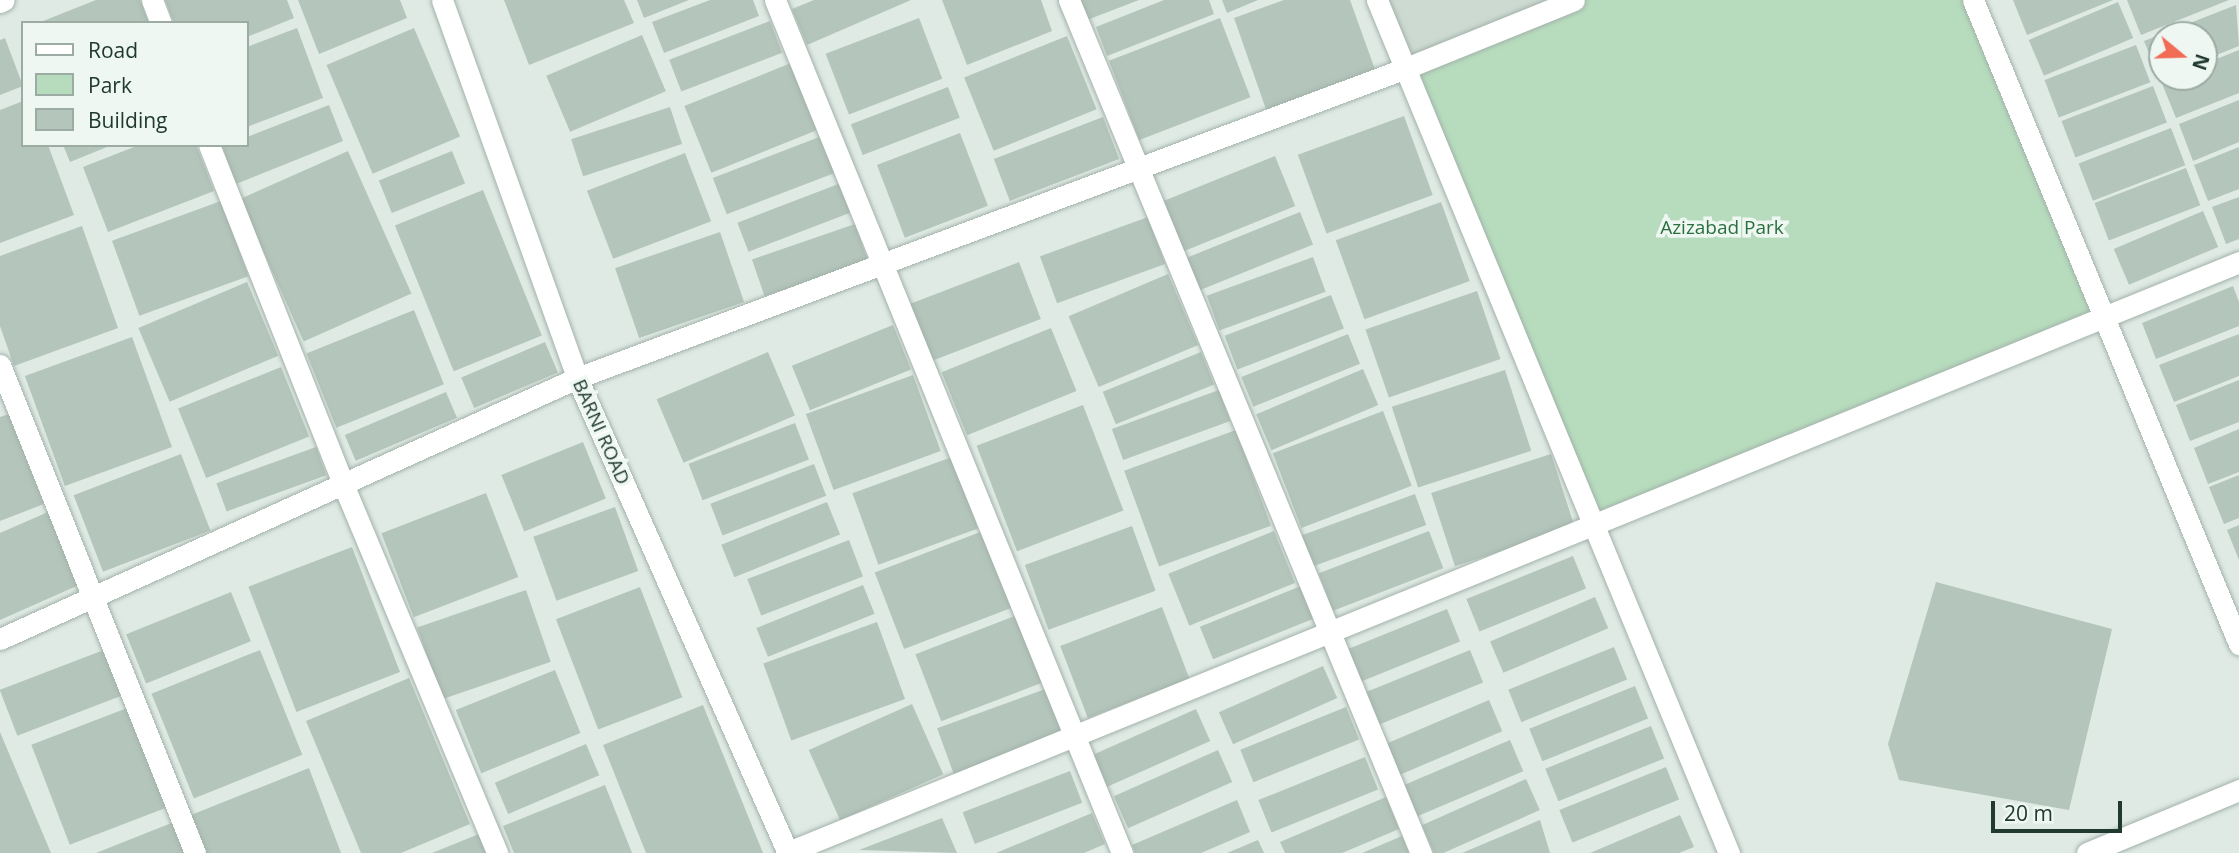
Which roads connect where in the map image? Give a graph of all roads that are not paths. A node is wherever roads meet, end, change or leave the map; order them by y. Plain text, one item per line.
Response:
1 (152, 0) edge
2 (442, 0) edge
3 (775, 0) edge
4 (1069, 0) edge
5 (1377, 0) edge
6 (1574, 0) edge
7 (1973, 0) edge
8 (160, 21) edge
9 (1406, 68) junction
10 (210, 147) edge
11 (1139, 168) junction
12 (2239, 262) edge
13 (885, 263) junction
14 (2105, 320) junction
15 (0, 365) edge
16 (577, 378) junction
17 (343, 484) junction
18 (1595, 527) junction
19 (93, 597) junction
20 (1332, 633) junction
21 (0, 639) edge
22 (2239, 644) edge
23 (1075, 737) junction
24 (2239, 790) edge
25 (195, 853) edge
26 (497, 853) edge
27 (787, 853) edge
28 (1122, 853) edge
29 (1421, 853) edge
30 (1729, 853) edge
31 (2087, 853) edge

1 - 8 street
2 - 16 street, BARNI ROAD
3 - 13 street
4 - 11 street
5 - 9 street
6 - 9 street
7 - 14 street
9 - 11 street
9 - 18 street
10 - 17 street
11 - 13 street
11 - 20 street
12 - 14 street
13 - 16 street
13 - 23 street
14 - 18 street
14 - 22 street
15 - 19 street
16 - 17 street
16 - 27 street, BARNI ROAD
17 - 19 street
17 - 26 street
18 - 20 street
18 - 30 street
19 - 21 street
19 - 25 street
20 - 23 street
20 - 29 street
23 - 27 street
23 - 28 street
24 - 31 street

